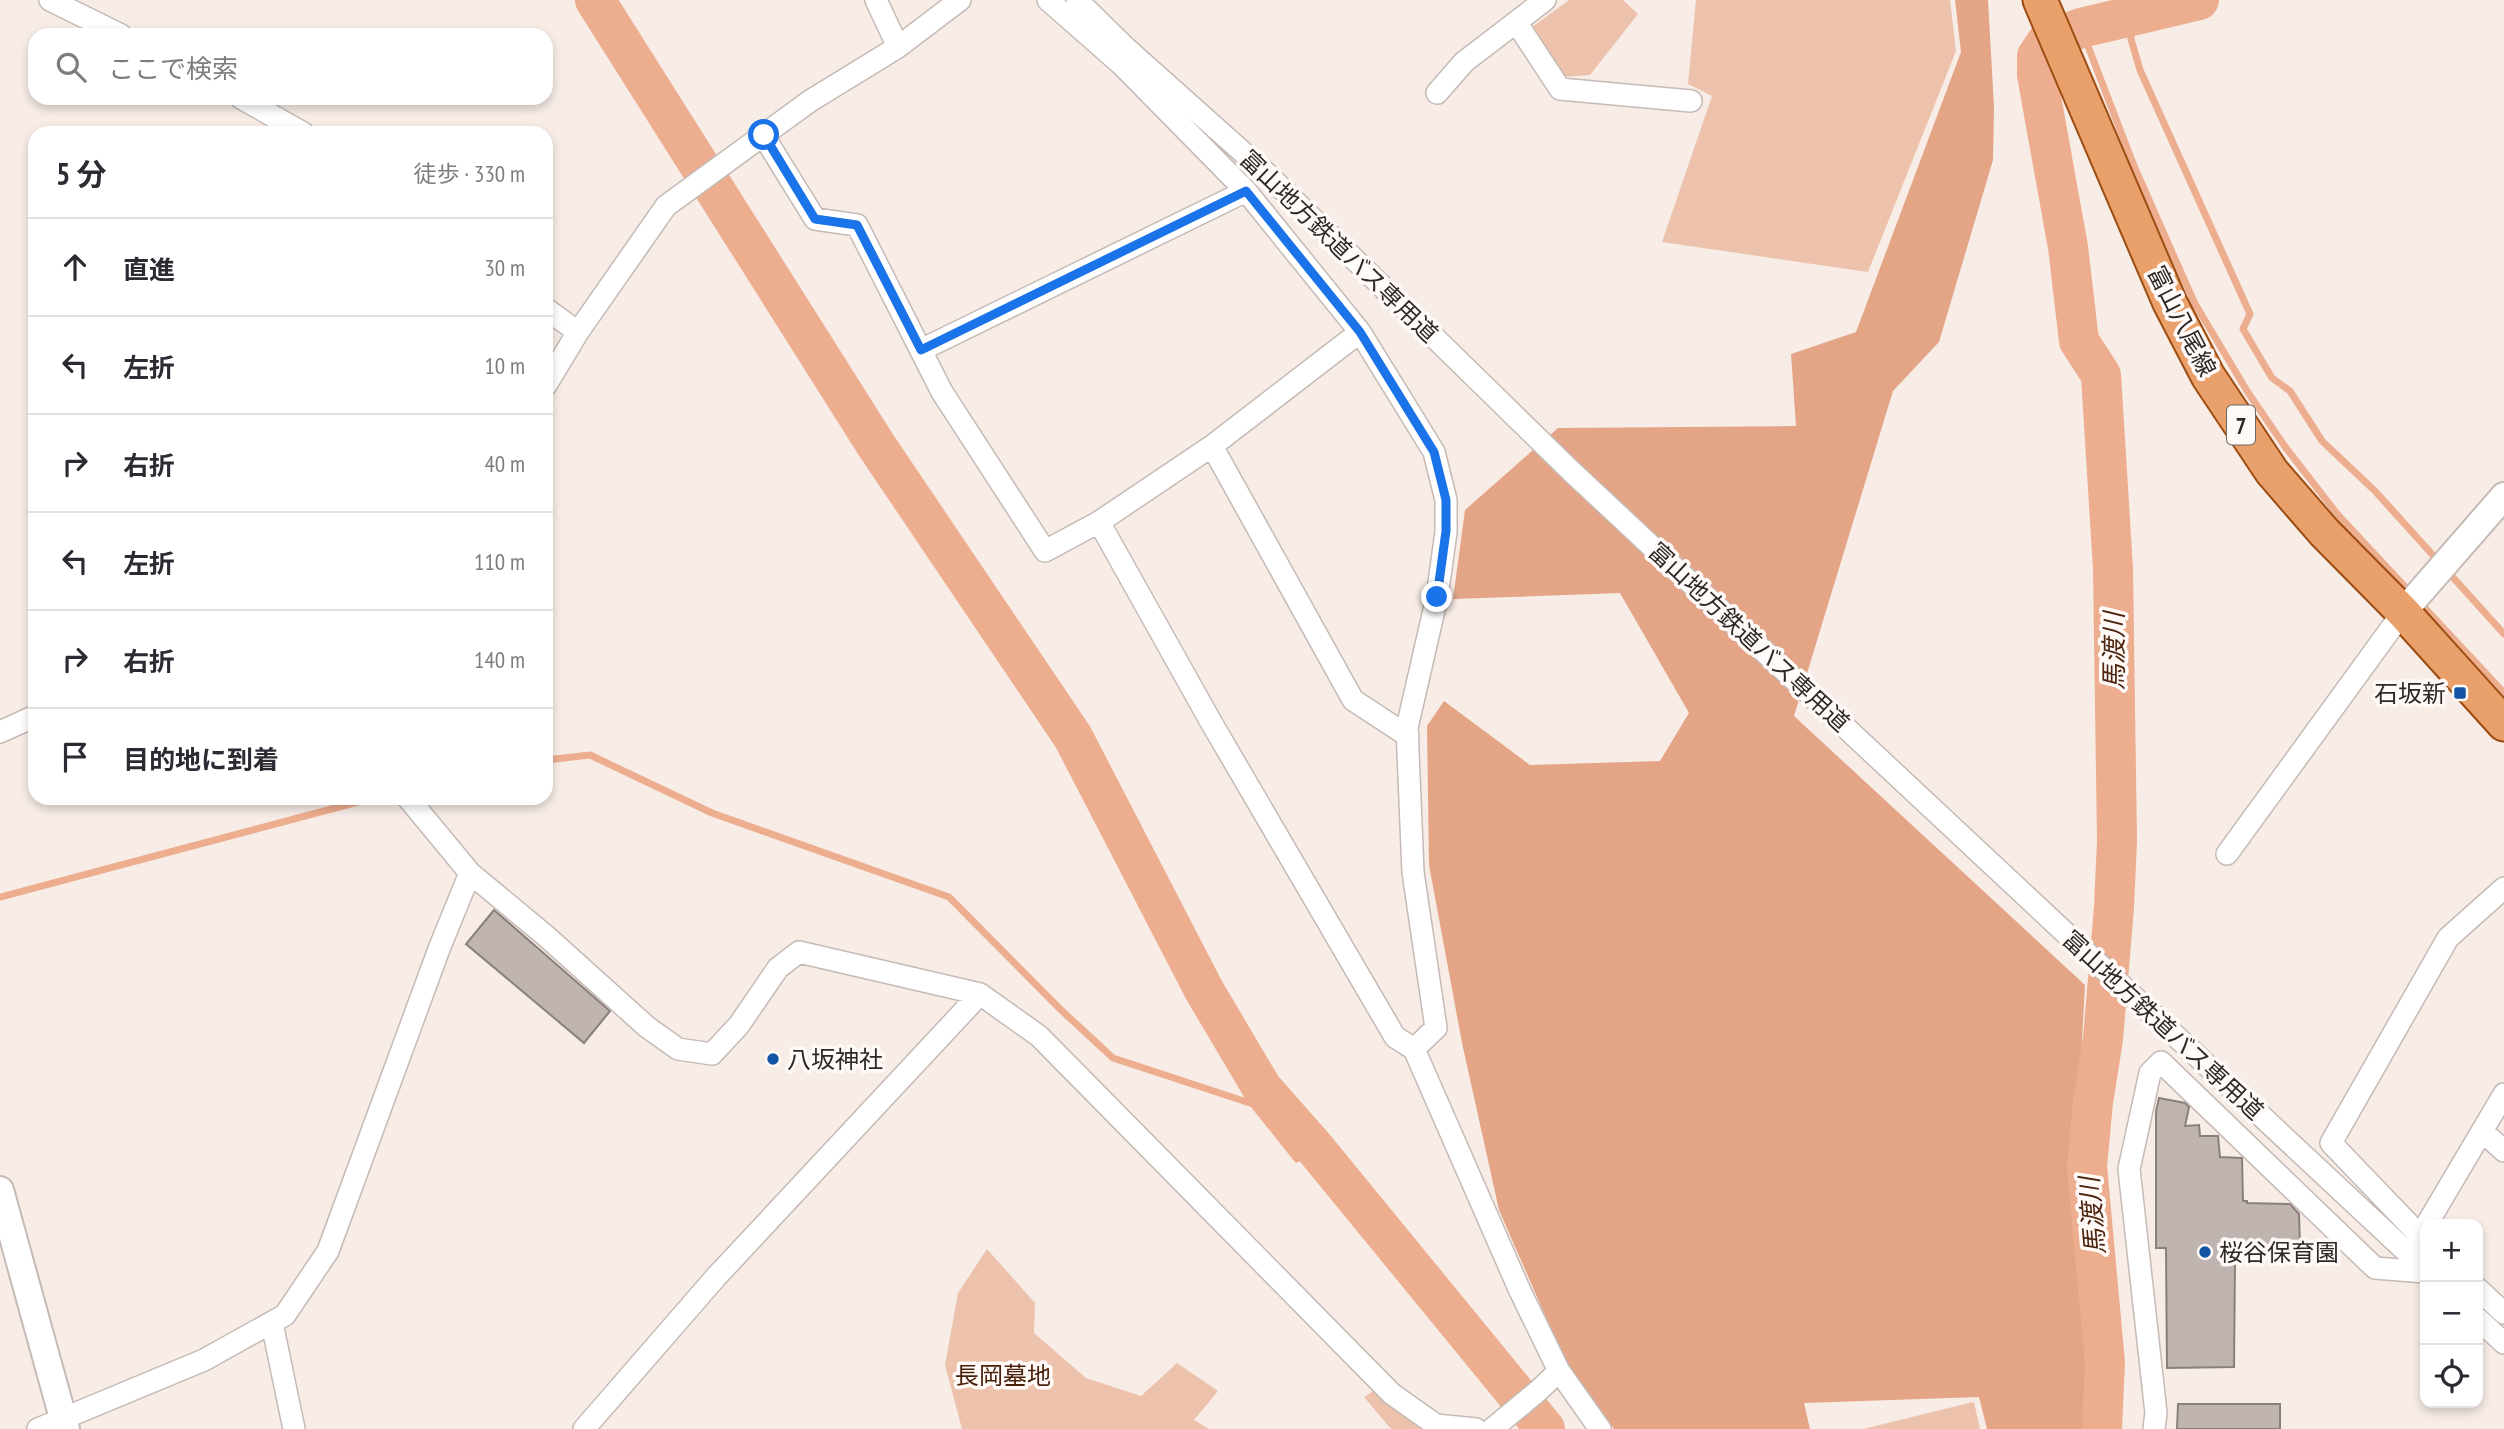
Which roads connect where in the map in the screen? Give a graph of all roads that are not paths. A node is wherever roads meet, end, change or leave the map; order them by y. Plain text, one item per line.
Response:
1 (50, 0) edge
2 (876, 0) edge
3 (960, 0) edge
4 (1048, 0) edge
5 (1077, 0) edge
6 (1545, 0) edge
7 (2041, 1) edge
8 (1519, 12) edge
9 (107, 28) edge
10 (898, 47) junction
11 (1437, 93) dead end
12 (1691, 101) dead end
13 (253, 105) edge
14 (291, 126) edge
15 (764, 135) junction
16 (1246, 191) junction
17 (553, 314) edge
18 (578, 332) junction
19 (1360, 332) junction
20 (921, 350) junction
21 (553, 373) edge
22 (1212, 446) junction
23 (2504, 495) edge
24 (1099, 522) junction
25 (2403, 612) junction
26 (28, 719) edge
27 (2504, 724) edge
28 (0, 732) edge
29 (1408, 736) junction
30 (414, 805) edge
31 (2227, 854) dead end
32 (470, 873) junction
33 (2504, 888) edge
34 (980, 994) junction
35 (1414, 1049) junction
36 (2504, 1094) edge
37 (2483, 1132) junction
38 (2504, 1151) edge
39 (0, 1190) edge
40 (2432, 1219) edge
41 (2420, 1228) edge
42 (2420, 1265) edge
43 (2420, 1270) edge
44 (2483, 1294) edge
45 (2504, 1313) edge
46 (272, 1323) junction
47 (2483, 1323) edge
48 (2504, 1343) edge
49 (1559, 1371) junction
50 (65, 1424) edge
51 (38, 1429) edge
52 (294, 1429) edge
53 (584, 1429) edge
54 (1476, 1429) edge
55 (1492, 1429) edge
56 (1600, 1429) edge
57 (2154, 1429) edge

1 - 9 street
2 - 10 street
3 - 10 street
4 - 16 street
5 - 42 street, 富山地方鉄道バス専用道
6 - 8 street
7 - 25 main road, 富山八尾線 / 7
8 - 11 street
8 - 12 street
10 - 15 street
13 - 14 street
15 - 18 street
15 - 20 street
16 - 19 street
16 - 20 street
17 - 18 street
18 - 21 street
19 - 22 street
19 - 29 street
20 - 24 street
22 - 24 street
22 - 29 street
23 - 25 street
24 - 35 street
25 - 27 main road, 富山八尾線 / 7
25 - 31 street
26 - 28 street
29 - 35 street
30 - 32 street
32 - 34 street
32 - 46 street
33 - 41 street
34 - 53 street
34 - 54 street
35 - 49 street
36 - 37 street
37 - 38 street
37 - 40 street
39 - 50 street
43 - 57 street
44 - 45 street
46 - 50 street
46 - 52 street
47 - 48 street
49 - 55 street
49 - 56 street
50 - 51 street

